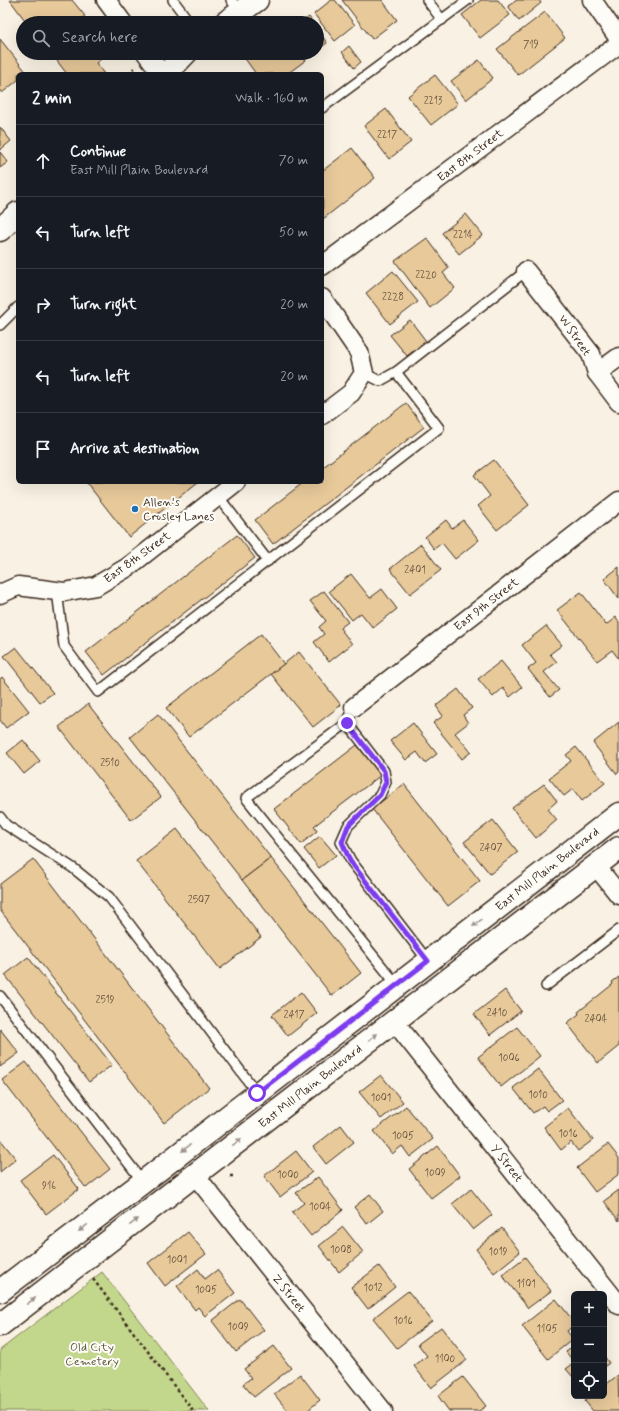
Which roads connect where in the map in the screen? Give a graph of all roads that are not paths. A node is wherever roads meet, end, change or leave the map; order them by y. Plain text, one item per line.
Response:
1 (106, 0) edge
2 (173, 0) edge
3 (427, 0) edge
4 (468, 0) edge
5 (592, 0) edge
6 (118, 16) edge
7 (185, 16) edge
8 (442, 20) junction
9 (619, 39) edge
10 (619, 44) edge
11 (151, 60) edge
12 (179, 60) edge
13 (160, 72) edge
14 (168, 72) edge
15 (324, 107) edge
16 (16, 215) edge
17 (0, 230) edge
18 (324, 265) edge
19 (526, 271) joint
20 (324, 301) edge
21 (16, 309) edge
22 (0, 325) edge
23 (619, 357) edge
24 (396, 372) junction
25 (364, 373) junction
26 (597, 373) junction
27 (619, 402) edge
28 (324, 413) edge
29 (233, 484) edge
30 (218, 496) junction
31 (619, 500) edge
32 (268, 561) junction
33 (57, 591) junction
34 (0, 594) edge
35 (350, 715) junction
36 (619, 814) edge
37 (0, 817) edge
38 (619, 848) edge
39 (596, 866) junction
40 (619, 896) edge
41 (619, 930) edge
42 (428, 961) junction
43 (396, 985) junction
44 (546, 986) dead end
45 (0, 996) edge
46 (394, 1021) junction
47 (257, 1093) junction
48 (195, 1175) junction
49 (142, 1182) junction
50 (0, 1291) edge
51 (619, 1305) edge
52 (0, 1325) edge
53 (383, 1411) edge

1 - 6 street
2 - 7 lane
3 - 8 lane
4 - 8 lane
5 - 9 street
8 - 15 lane
10 - 18 street, East 8th Street
11 - 13 street
12 - 14 main road
16 - 17 main road
19 - 24 lane
19 - 26 street, W Street
20 - 25 street
21 - 22 lane
23 - 26 street
24 - 25 lane
24 - 32 lane
25 - 28 street
26 - 27 street, W Street
29 - 30 street, East 8th Street
30 - 32 lane
30 - 33 street, East 8th Street
31 - 35 street, East 9th Street
32 - 33 lane
33 - 34 street, East 8th Street
35 - 42 lane
35 - 43 lane
36 -> 42 main road, East Mill Plain Boulevard
37 - 47 lane
38 - 39 main road, East Mill Plain Boulevard
39 - 40 street
39 - 46 main road, East Mill Plain Boulevard
41 - 44 lane
42 - 43 main road, East Mill Plain Boulevard
43 - 47 main road, East Mill Plain Boulevard
45 - 49 lane
48 -> 46 main road, East Mill Plain Boulevard
46 - 51 street, Y Street
47 -> 49 main road, East Mill Plain Boulevard
52 -> 48 main road, East Mill Plain Boulevard
48 - 53 street, Z Street
49 -> 50 main road, East Mill Plain Boulevard

